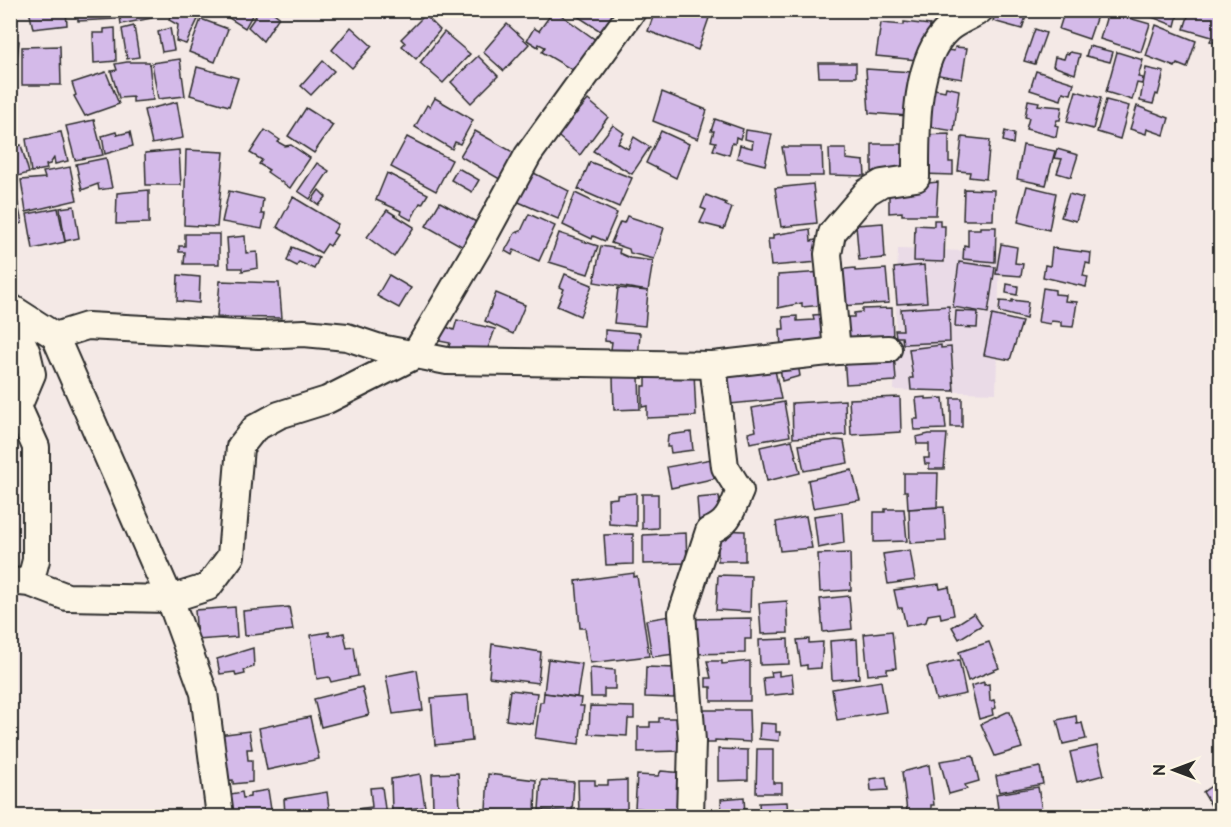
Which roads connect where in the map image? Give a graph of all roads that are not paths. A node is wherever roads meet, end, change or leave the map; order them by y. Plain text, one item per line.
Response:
1 (633, 10) edge
2 (980, 10) edge
3 (10, 307) edge
4 (10, 313) edge
5 (55, 336) junction
6 (888, 349) dead end
7 (837, 351) junction
8 (414, 356) junction
9 (713, 365) junction
10 (20, 582) edge
11 (170, 599) junction
12 (220, 816) edge
13 (690, 816) edge

1 - 8 street
2 - 7 street
3 - 5 street
4 - 10 street
5 - 8 street
5 - 11 street
6 - 7 street
7 - 9 street
8 - 9 street
8 - 11 street
9 - 13 street
10 - 11 street
11 - 12 street

